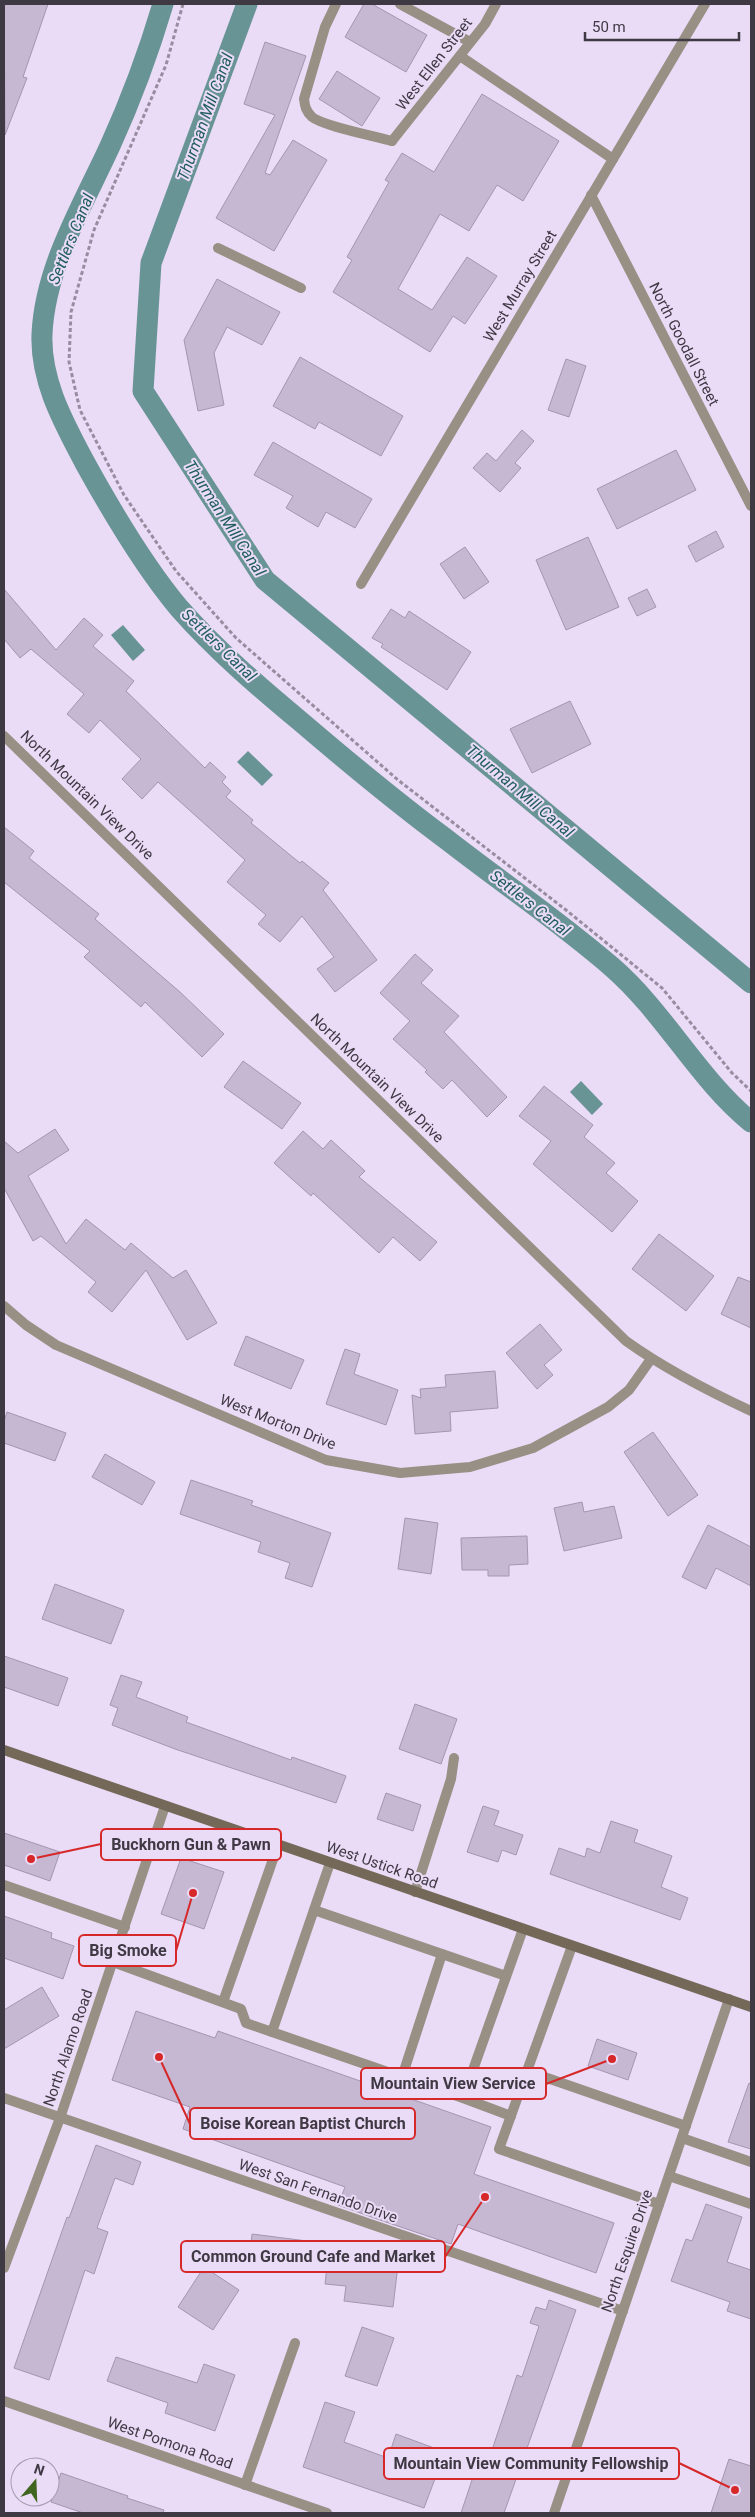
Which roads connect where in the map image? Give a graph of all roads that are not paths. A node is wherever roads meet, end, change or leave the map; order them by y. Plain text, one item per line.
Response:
1 (336, 4) edge
2 (400, 4) edge
3 (496, 4) edge
4 (705, 4) edge
5 (470, 42) junction
6 (460, 56) junction
7 (612, 159) junction
8 (591, 195) junction
9 (218, 248) dead end
10 (301, 288) dead end
11 (751, 506) edge
12 (361, 584) dead end
13 (4, 736) edge
14 (4, 1306) edge
15 (651, 1359) junction
16 (751, 1411) edge
17 (4, 1750) edge
18 (454, 1758) dead end
19 (165, 1806) junction
20 (278, 1845) junction
21 (330, 1863) junction
22 (4, 1885) edge
23 (415, 1892) junction
24 (314, 1910) junction
25 (124, 1927) junction
26 (523, 1929) junction
27 (572, 1946) junction
28 (442, 1954) junction
29 (113, 1962) junction
30 (506, 1976) junction
31 (729, 1999) junction
32 (223, 2002) junction
33 (751, 2007) edge
34 (272, 2032) junction
35 (526, 2071) junction
36 (402, 2077) junction
37 (4, 2098) edge
38 (463, 2098) junction
39 (511, 2116) junction
40 (60, 2118) junction
41 (686, 2126) junction
42 (682, 2138) junction
43 (751, 2162) edge
44 (669, 2176) junction
45 (659, 2204) junction
46 (751, 2204) edge
47 (4, 2268) edge
48 (623, 2311) junction
49 (295, 2343) dead end
50 (4, 2401) edge
51 (245, 2484) junction
52 (327, 2513) edge
53 (554, 2513) edge

1 - 6 street, West Ellen Street
2 - 5 street
3 - 5 street, West Ellen Street
4 - 7 street, West Murray Street
5 - 6 street, West Ellen Street
6 - 7 street
7 - 8 street, West Murray Street
8 - 11 street, North Goodall Street
8 - 12 street, West Murray Street
9 - 10 street
13 - 15 street, North Mountain View Drive
14 - 15 street, West Morton Drive
15 - 16 street, North Mountain View Drive
17 - 19 main road, West Ustick Road
18 - 23 street
19 - 20 main road, West Ustick Road
19 - 25 street, North Alamo Road
20 - 21 main road, West Ustick Road
20 - 32 street
21 - 23 main road, West Ustick Road
21 - 24 street
22 - 25 street
23 - 26 main road, West Ustick Road
24 - 28 street
24 - 34 street
25 - 29 street, North Alamo Road
26 - 27 main road, West Ustick Road
26 - 30 street
27 - 31 main road, West Ustick Road
27 - 35 street
28 - 30 street
28 - 36 street
29 - 32 street
29 - 40 street, North Alamo Road
30 - 38 street
31 - 33 main road, West Ustick Road
31 - 41 street, North Esquire Drive
32 - 34 street
34 - 36 street
35 - 39 street
35 - 41 street
36 - 38 street
37 - 40 street, West San Fernando Drive
38 - 39 street
39 - 45 street
40 - 47 street, North Alamo Road
40 - 48 street, West San Fernando Drive
41 - 42 street, North Esquire Drive
42 - 43 street
42 - 44 street, North Esquire Drive
44 - 45 street, North Esquire Drive
44 - 46 street
45 - 48 street, North Esquire Drive
48 - 53 street, North Esquire Drive
49 - 51 street
50 - 51 street, West Pomona Road
51 - 52 street, West Pomona Road

